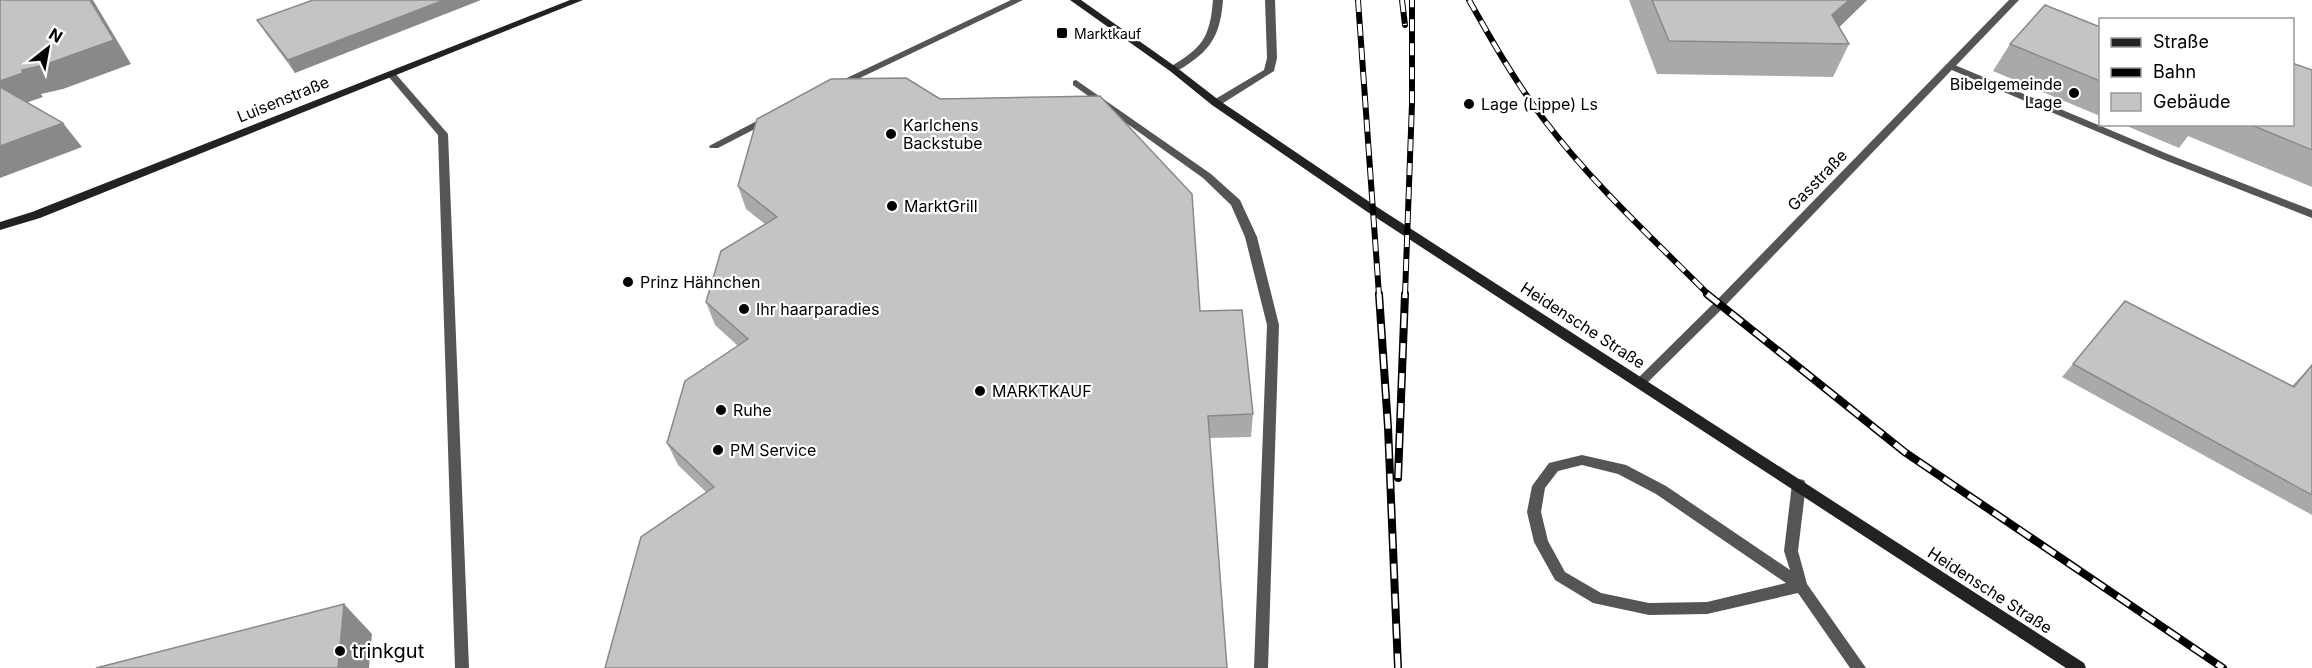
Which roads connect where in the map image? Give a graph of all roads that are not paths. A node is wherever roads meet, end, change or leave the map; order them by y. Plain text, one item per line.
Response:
1 (578, 0) edge
2 (1018, 0) edge
3 (1075, 0) edge
4 (1218, 0) edge
5 (1270, 0) edge
6 (2014, 0) edge
7 (1950, 66) junction
8 (1173, 69) junction
9 (392, 74) junction
10 (1076, 83) dead end
11 (823, 93) edge
12 (1215, 103) junction
13 (783, 111) edge
14 (714, 146) dead end
15 (2312, 214) edge
16 (0, 226) edge
17 (1641, 382) junction
18 (1799, 484) junction
19 (1801, 586) junction
20 (462, 668) edge
21 (1261, 668) edge
22 (1859, 668) edge
23 (2079, 668) edge

1 - 9 main road, Luisenstraße
2 - 11 street
3 - 8 main road, Heidensche Straße
4 - 8 street
5 - 12 street
6 - 7 street, Gasstraße
7 - 15 street
7 - 17 street, Gasstraße
8 - 12 main road, Heidensche Straße
9 - 16 main road, Luisenstraße
9 - 20 street
10 - 21 street
12 - 17 main road, Heidensche Straße
13 - 14 street
17 - 18 main road, Heidensche Straße
18 - 19 street
18 - 23 main road, Heidensche Straße
19 - 19 street
19 - 22 street

